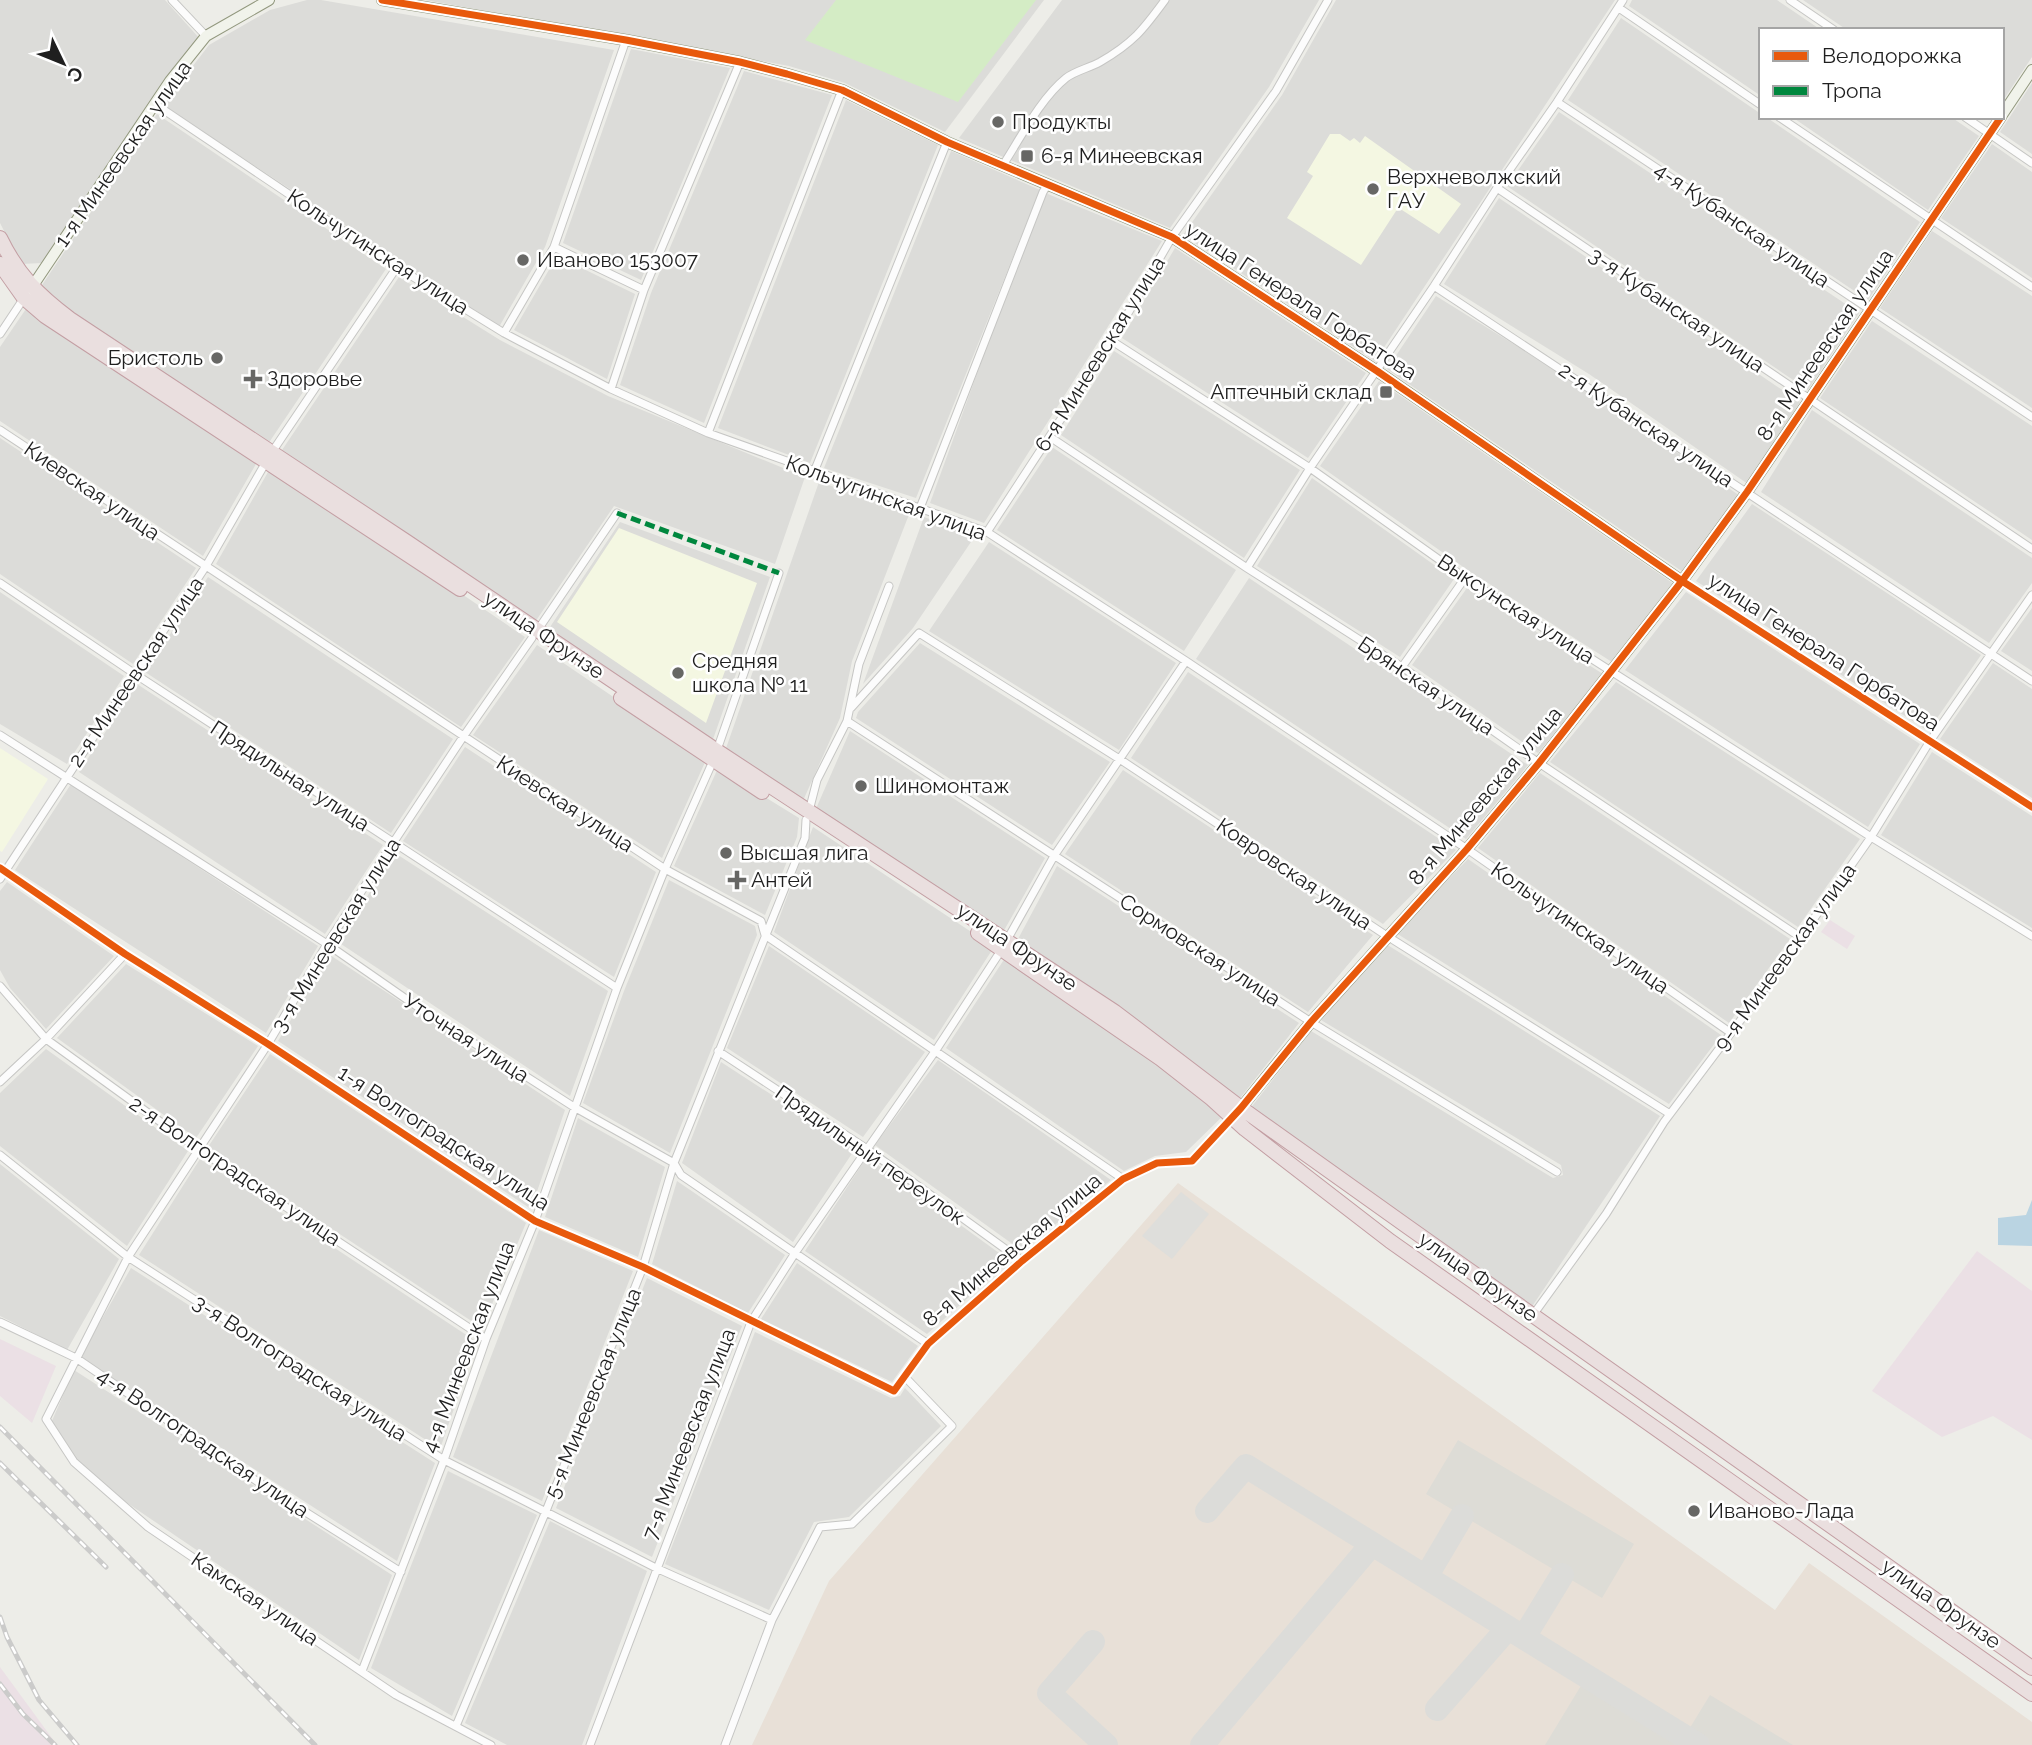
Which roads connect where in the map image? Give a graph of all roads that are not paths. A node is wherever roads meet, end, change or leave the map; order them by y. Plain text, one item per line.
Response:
1 (172, 0) edge
2 (269, 0) edge
3 (386, 0) edge
4 (1165, 0) edge
5 (1328, 0) edge
6 (1623, 0) edge
7 (1790, 0) edge
8 (1619, 8) junction
9 (1831, 28) edge
10 (206, 36) junction
11 (626, 40) junction
12 (740, 62) junction
13 (2032, 70) edge
14 (842, 90) junction
15 (1558, 102) junction
16 (155, 104) junction
17 (1759, 104) edge
18 (2004, 112) edge
19 (1782, 119) edge
20 (1968, 119) edge
21 (1999, 119) edge
22 (1990, 134) junction
23 (947, 142) junction
24 (2032, 163) edge
25 (1003, 165) junction
26 (1048, 184) junction
27 (1497, 188) junction
28 (1930, 220) junction
29 (1172, 237) junction
30 (0, 238) edge
31 (554, 247) junction
32 (0, 264) edge
33 (397, 267) junction
34 (1434, 286) junction
35 (2032, 287) edge
36 (644, 290) junction
37 (28, 292) junction
38 (1870, 310) junction
39 (0, 334) edge
40 (504, 334) junction
41 (1112, 341) junction
42 (1377, 371) junction
43 (611, 390) junction
44 (1810, 400) junction
45 (2032, 417) edge
46 (0, 429) edge
47 (708, 433) junction
48 (1051, 437) junction
49 (268, 457) junction
50 (1310, 468) junction
51 (814, 472) junction
52 (1747, 492) junction
53 (920, 508) junction
54 (617, 513) dead end
55 (987, 532) junction
56 (2032, 549) edge
57 (206, 566) junction
58 (1247, 568) junction
59 (779, 573) dead end
60 (1465, 578) junction
61 (1682, 581) junction
62 (0, 583) edge
63 (889, 586) dead end
64 (2032, 596) edge
65 (535, 635) junction
66 (1991, 653) junction
67 (1186, 661) junction
68 (1402, 667) junction
69 (1612, 670) junction
70 (135, 674) junction
71 (2032, 681) edge
72 (851, 708) junction
73 (847, 721) junction
74 (0, 735) edge
75 (463, 737) junction
76 (1930, 741) junction
77 (715, 756) junction
78 (1121, 760) junction
79 (1539, 763) junction
80 (67, 776) junction
81 (2032, 807) edge
82 (807, 815) junction
83 (1871, 837) junction
84 (393, 843) junction
85 (1467, 849) junction
86 (1054, 856) junction
87 (665, 869) junction
88 (2, 873) edge
89 (765, 935) junction
90 (1387, 936) junction
91 (2032, 936) edge
92 (1800, 937) junction
93 (327, 944) junction
94 (1005, 944) junction
95 (125, 954) junction
96 (0, 986) edge
97 (617, 988) junction
98 (1311, 1022) junction
99 (1731, 1033) junction
100 (46, 1040) junction
101 (268, 1044) junction
102 (936, 1050) junction
103 (718, 1051) junction
104 (0, 1082) edge
105 (574, 1107) junction
106 (1237, 1113) junction
107 (1670, 1114) junction
108 (198, 1149) junction
109 (867, 1149) junction
110 (0, 1155) edge
111 (674, 1163) junction
112 (1557, 1172) dead end
113 (1123, 1179) junction
114 (535, 1221) junction
115 (795, 1253) junction
116 (128, 1257) junction
117 (1022, 1261) junction
118 (643, 1267) junction
119 (1533, 1316) junction
120 (0, 1322) edge
121 (751, 1322) junction
122 (486, 1339) junction
123 (928, 1344) junction
124 (76, 1358) junction
125 (1606, 1367) junction
126 (905, 1377) junction
127 (1595, 1385) junction
128 (894, 1391) joint
129 (46, 1419) joint
130 (444, 1461) junction
131 (546, 1511) junction
132 (656, 1568) junction
133 (401, 1572) junction
134 (772, 1620) junction
135 (2032, 1668) edge
136 (362, 1671) junction
137 (2032, 1694) edge
138 (456, 1726) junction
139 (491, 1745) edge
140 (590, 1745) edge
141 (725, 1745) edge

1 - 10 street
2 - 10 street, 1-я Минеевская улица
3 - 11 street, улица Генерала Горбатова
4 - 25 street
5 - 29 street, 6-я Минеевская улица
6 - 8 street
7 - 9 street
8 - 15 street
8 - 17 street
10 - 16 street, 1-я Минеевская улица
11 - 12 street, улица Генерала Горбатова
11 - 31 street
12 - 14 street, улица Генерала Горбатова
12 - 36 street
13 - 18 street, 8-я Минеевская улица
14 - 23 street, улица Генерала Горбатова
14 - 47 street
15 - 27 street
15 - 38 street, 4-я Кубанская улица
16 - 33 street, Кольчугинская улица
16 - 37 street, 1-я Минеевская улица
19 - 28 street
20 - 22 street
21 - 22 street, 8-я Минеевская улица
22 - 24 street
22 - 28 street, 8-я Минеевская улица
23 - 25 street, улица Генерала Горбатова
23 - 51 street
25 - 26 street, улица Генерала Горбатова
26 - 29 street, улица Генерала Горбатова
26 - 53 street
27 - 34 street
27 - 44 street, 3-я Кубанская улица
28 - 35 street
28 - 38 street, 8-я Минеевская улица
29 - 41 street, 6-я Минеевская улица
29 - 42 street, улица Генерала Горбатова
30 - 37 highway, улица Фрунзе
31 - 36 street
31 - 40 street
32 - 37 highway, улица Фрунзе
33 - 40 street, Кольчугинская улица
33 - 49 street, 2-я Минеевская улица
34 - 42 street
34 - 52 street, 2-я Кубанская улица
36 - 43 street
37 - 39 street, 1-я Минеевская улица
37 - 49 highway, улица Фрунзе
38 - 44 street, 8-я Минеевская улица
38 - 45 street, 4-я Кубанская улица
40 - 43 street, Кольчугинская улица
41 - 48 street, 6-я Минеевская улица
41 - 50 street, Выксунская улица
42 - 50 street
42 - 61 street, улица Генерала Горбатова
43 - 47 street, Кольчугинская улица
44 - 52 street, 8-я Минеевская улица
44 - 56 street, 3-я Кубанская улица
46 - 57 street, Киевская улица
47 - 51 street, Кольчугинская улица
48 - 55 street, 6-я Минеевская улица
48 - 58 street, Брянская улица
49 - 57 street, 2-я Минеевская улица
49 - 65 highway, улица Фрунзе
50 - 58 street
50 - 60 street, Выксунская улица
51 - 53 street, Кольчугинская улица
52 - 61 street, 8-я Минеевская улица
52 - 66 street, 2-я Кубанская улица
53 - 55 street, Кольчугинская улица
54 - 65 street, 3-я Минеевская улица
55 - 67 street, Кольчугинская улица
57 - 70 street, 2-я Минеевская улица
57 - 75 street, Киевская улица
58 - 68 street, Брянская улица
59 - 77 street, 4-я Минеевская улица
60 - 68 street
60 - 69 street, Выксунская улица
61 - 69 street, 8-я Минеевская улица
61 - 76 street, улица Генерала Горбатова
62 - 70 street, Прядильная улица
63 - 72 street, 5-я Минеевская улица
64 - 66 street, 9-я Минеевская улица
65 - 75 street, 3-я Минеевская улица
65 - 77 highway, улица Фрунзе
66 - 71 street, 2-я Кубанская улица
66 - 76 street, 9-я Минеевская улица
67 - 78 street, 7-я Минеевская улица
67 - 85 street, Кольчугинская улица
68 - 79 street, Брянская улица
69 - 79 street, 8-я Минеевская улица
69 - 83 street, Выксунская улица
70 - 80 street, 2-я Минеевская улица
70 - 84 street, Прядильная улица
72 - 73 street, 5-я Минеевская улица
72 - 78 street, Ковровская улица
73 - 82 street, 5-я Минеевская улица
73 - 86 street, Сормовская улица
74 - 80 street, Уточная улица
75 - 84 street, 3-я Минеевская улица
75 - 87 street, Киевская улица
76 - 81 street, улица Генерала Горбатова
76 - 83 street, 9-я Минеевская улица
77 - 82 highway, улица Фрунзе
77 - 87 street, 4-я Минеевская улица
78 - 86 street, 7-я Минеевская улица
78 - 90 street, Ковровская улица
79 - 85 street, 8-я Минеевская улица
79 - 92 street, Брянская улица
80 - 88 street, 2-я Минеевская улица
80 - 93 street, Уточная улица
82 - 89 street, 5-я Минеевская улица
82 - 94 highway, улица Фрунзе
83 - 91 street, Выксунская улица
83 - 92 street, 9-я Минеевская улица
84 - 93 street, 3-я Минеевская улица
84 - 97 street, Прядильная улица
85 - 90 street, 8-я Минеевская улица
85 - 99 street, Кольчугинская улица
86 - 94 street, 7-я Минеевская улица
86 - 98 street, Сормовская улица
87 - 89 street, Киевская улица
87 - 97 street, 4-я Минеевская улица
88 - 95 street, 1-я Волгоградская улица
89 - 102 street, Киевская улица
89 - 103 street, 5-я Минеевская улица
90 - 98 street, 8-я Минеевская улица
90 - 107 street, Ковровская улица
92 - 99 street, 9-я Минеевская улица
93 - 101 street, 3-я Минеевская улица
93 - 105 street, Уточная улица
94 - 102 street, 7-я Минеевская улица
94 - 106 highway, улица Фрунзе
95 - 100 street
95 - 101 street, 1-я Волгоградская улица
96 - 100 street, 2-я Волгоградская улица
97 - 105 street, 4-я Минеевская улица
98 - 106 street, 8-я Минеевская улица
98 - 112 street, Сормовская улица
99 - 107 street, 9-я Минеевская улица
100 - 104 street
100 - 108 street, 2-я Волгоградская улица
101 - 108 street, 3-я Минеевская улица
101 - 114 street, 1-я Волгоградская улица
102 - 109 street, 7-я Минеевская улица
102 - 113 street, Киевская улица
103 - 109 street, Прядильный переулок
103 - 111 street, 5-я Минеевская улица
105 - 111 street, Уточная улица
105 - 114 street, 4-я Минеевская улица
106 - 113 street, 8-я Минеевская улица
106 - 119 highway, улица Фрунзе
106 - 127 highway, улица Фрунзе
107 - 119 street, 9-я Минеевская улица
108 - 116 street, 3-я Минеевская улица
108 - 122 street, 2-я Волгоградская улица
109 - 115 street, 7-я Минеевская улица
109 - 117 street, Прядильный переулок
110 - 116 street, 3-я Волгоградская улица
111 - 115 street, Уточная улица
111 - 118 street, 5-я Минеевская улица
113 - 117 street, 8-я Минеевская улица
114 - 118 street, 1-я Волгоградская улица
114 - 122 street, 4-я Минеевская улица
115 - 121 street, 7-я Минеевская улица
115 - 123 street, Уточная улица
116 - 124 street, 3-я Минеевская улица
116 - 130 street, 3-я Волгоградская улица
117 - 123 street, 8-я Минеевская улица
118 - 121 street, 1-я Волгоградская улица
118 - 131 street, 5-я Минеевская улица
119 - 125 highway, улица Фрунзе
120 - 124 street, 4-я Волгоградская улица
121 - 128 street, 1-я Волгоградская улица
121 - 132 street, 7-я Минеевская улица
122 - 130 street, 4-я Минеевская улица
123 - 126 street, 8-я Минеевская улица
124 - 129 street, 3-я Минеевская улица
124 - 133 street, 4-я Волгоградская улица
125 - 127 highway
125 - 135 highway, улица Фрунзе
126 - 128 street, 8-я Минеевская улица
126 - 134 street
127 - 137 highway, улица Фрунзе
129 - 136 street, Камская улица
130 - 131 street, 3-я Волгоградская улица
130 - 133 street, 4-я Минеевская улица
131 - 132 street, 3-я Волгоградская улица
131 - 138 street, 5-я Минеевская улица
132 - 134 street, 3-я Волгоградская улица
132 - 140 street, 7-я Минеевская улица
133 - 136 street, 4-я Минеевская улица
134 - 141 street
136 - 138 street, Камская улица
138 - 139 street, Камская улица

